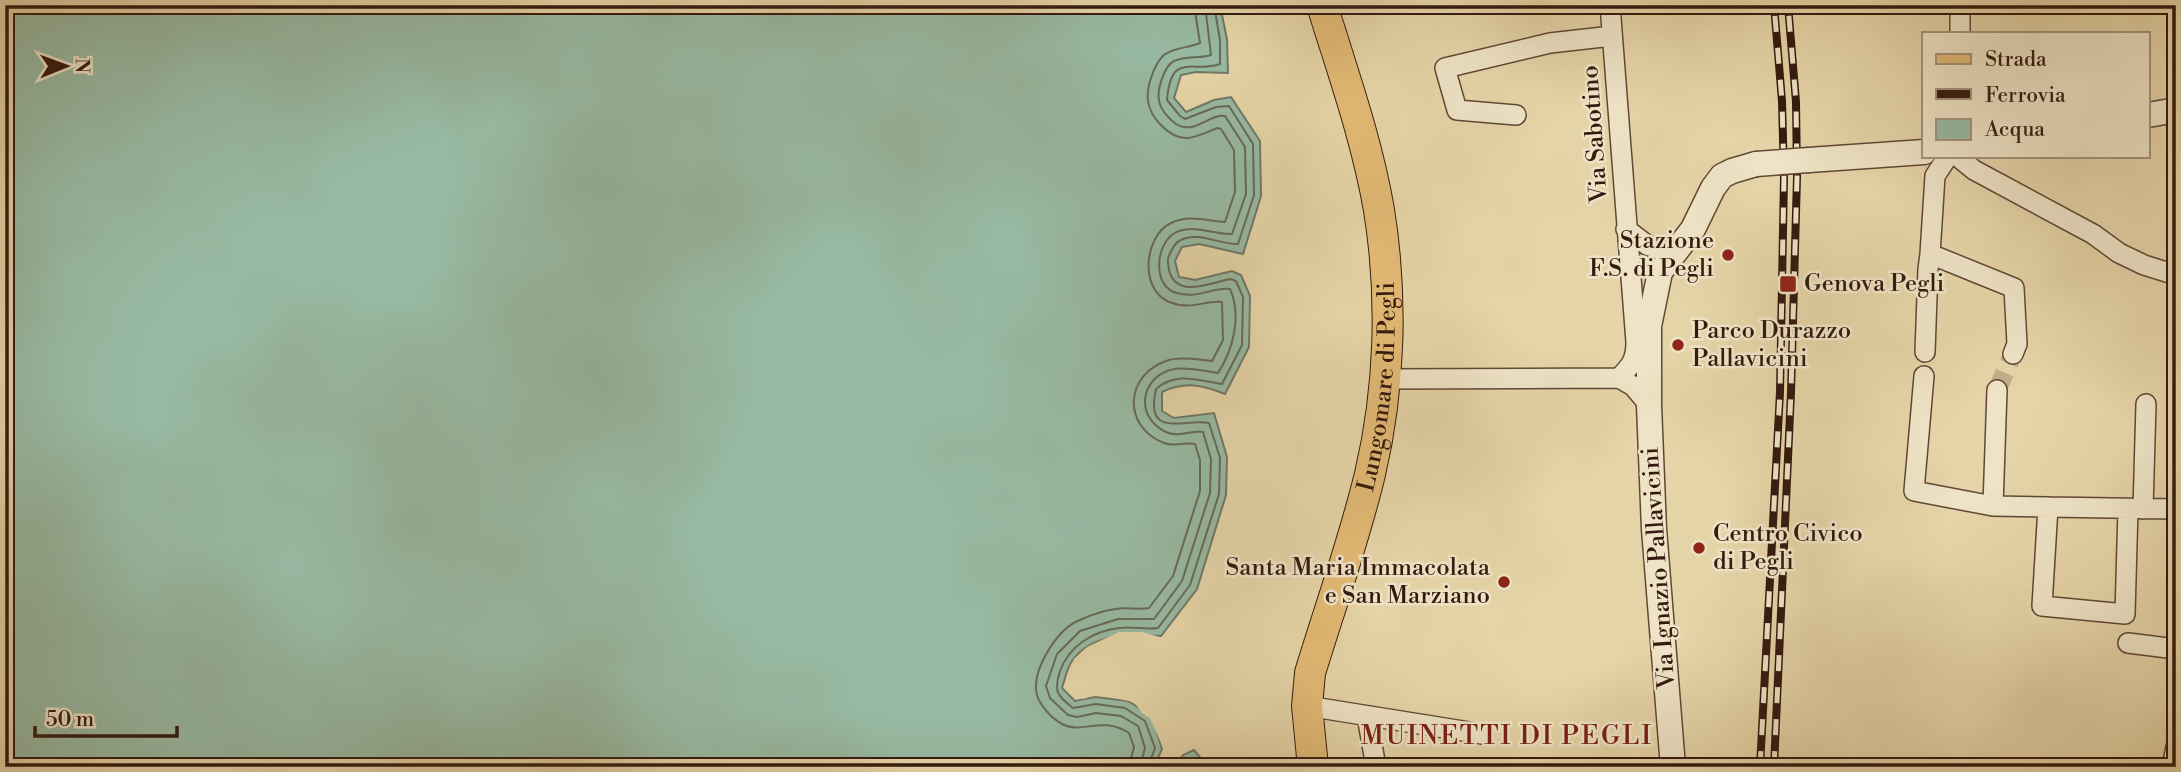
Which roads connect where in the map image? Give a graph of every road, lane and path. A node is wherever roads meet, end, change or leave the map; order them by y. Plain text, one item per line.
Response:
1 (1322, 5) edge
2 (1610, 5) edge
3 (1960, 5) edge
4 (1960, 32) edge
5 (1612, 36) junction
6 (2176, 110) edge
7 (1516, 115) dead end
8 (2150, 115) edge
9 (1922, 152) edge
10 (1947, 158) edge
11 (1959, 158) edge
12 (1626, 229) junction
13 (1930, 254) junction
14 (1675, 255) junction
15 (2176, 275) edge
16 (1925, 352) dead end
17 (2013, 354) tunnel mouth
18 (1924, 376) dead end
19 (1619, 378) junction
20 (1385, 379) junction
21 (1997, 390) tunnel mouth
22 (2146, 404) dead end
23 (1648, 405) junction
24 (1993, 506) junction
25 (2048, 507) junction
26 (2135, 509) junction
27 (2176, 509) edge
28 (2128, 643) dead end
29 (2176, 649) edge
30 (1307, 706) junction
31 (1367, 716) junction
32 (1482, 734) dead end
33 (2176, 747) edge
34 (1313, 767) edge
35 (1376, 767) edge
36 (1673, 767) edge
37 (2172, 767) edge

1 - 20 main road, Lungomare di Pegli
2 - 5 street, Via Sabotino
3 - 4 street
5 - 7 street, Via Sabotino
5 - 12 street, Via Sabotino
6 - 8 street
9 - 14 street, Via Ignazio Pallavicini, bridge
10 - 13 street
11 - 15 street
12 - 14 street
12 - 19 street, Via Sabotino
13 - 16 street
13 - 17 street
14 - 23 street, Via Ignazio Pallavicini
18 - 24 street
19 - 20 street
19 - 23 street
20 - 30 main road, Lungomare di Pegli
21 - 24 street
22 - 26 street
23 - 36 street, Via Ignazio Pallavicini
24 - 25 street
25 - 26 street
25 - 26 street
26 - 27 street
28 - 29 street
30 - 31 street
30 - 34 main road, Lungomare di Pegli
31 - 32 street
31 - 35 street
33 - 37 street

